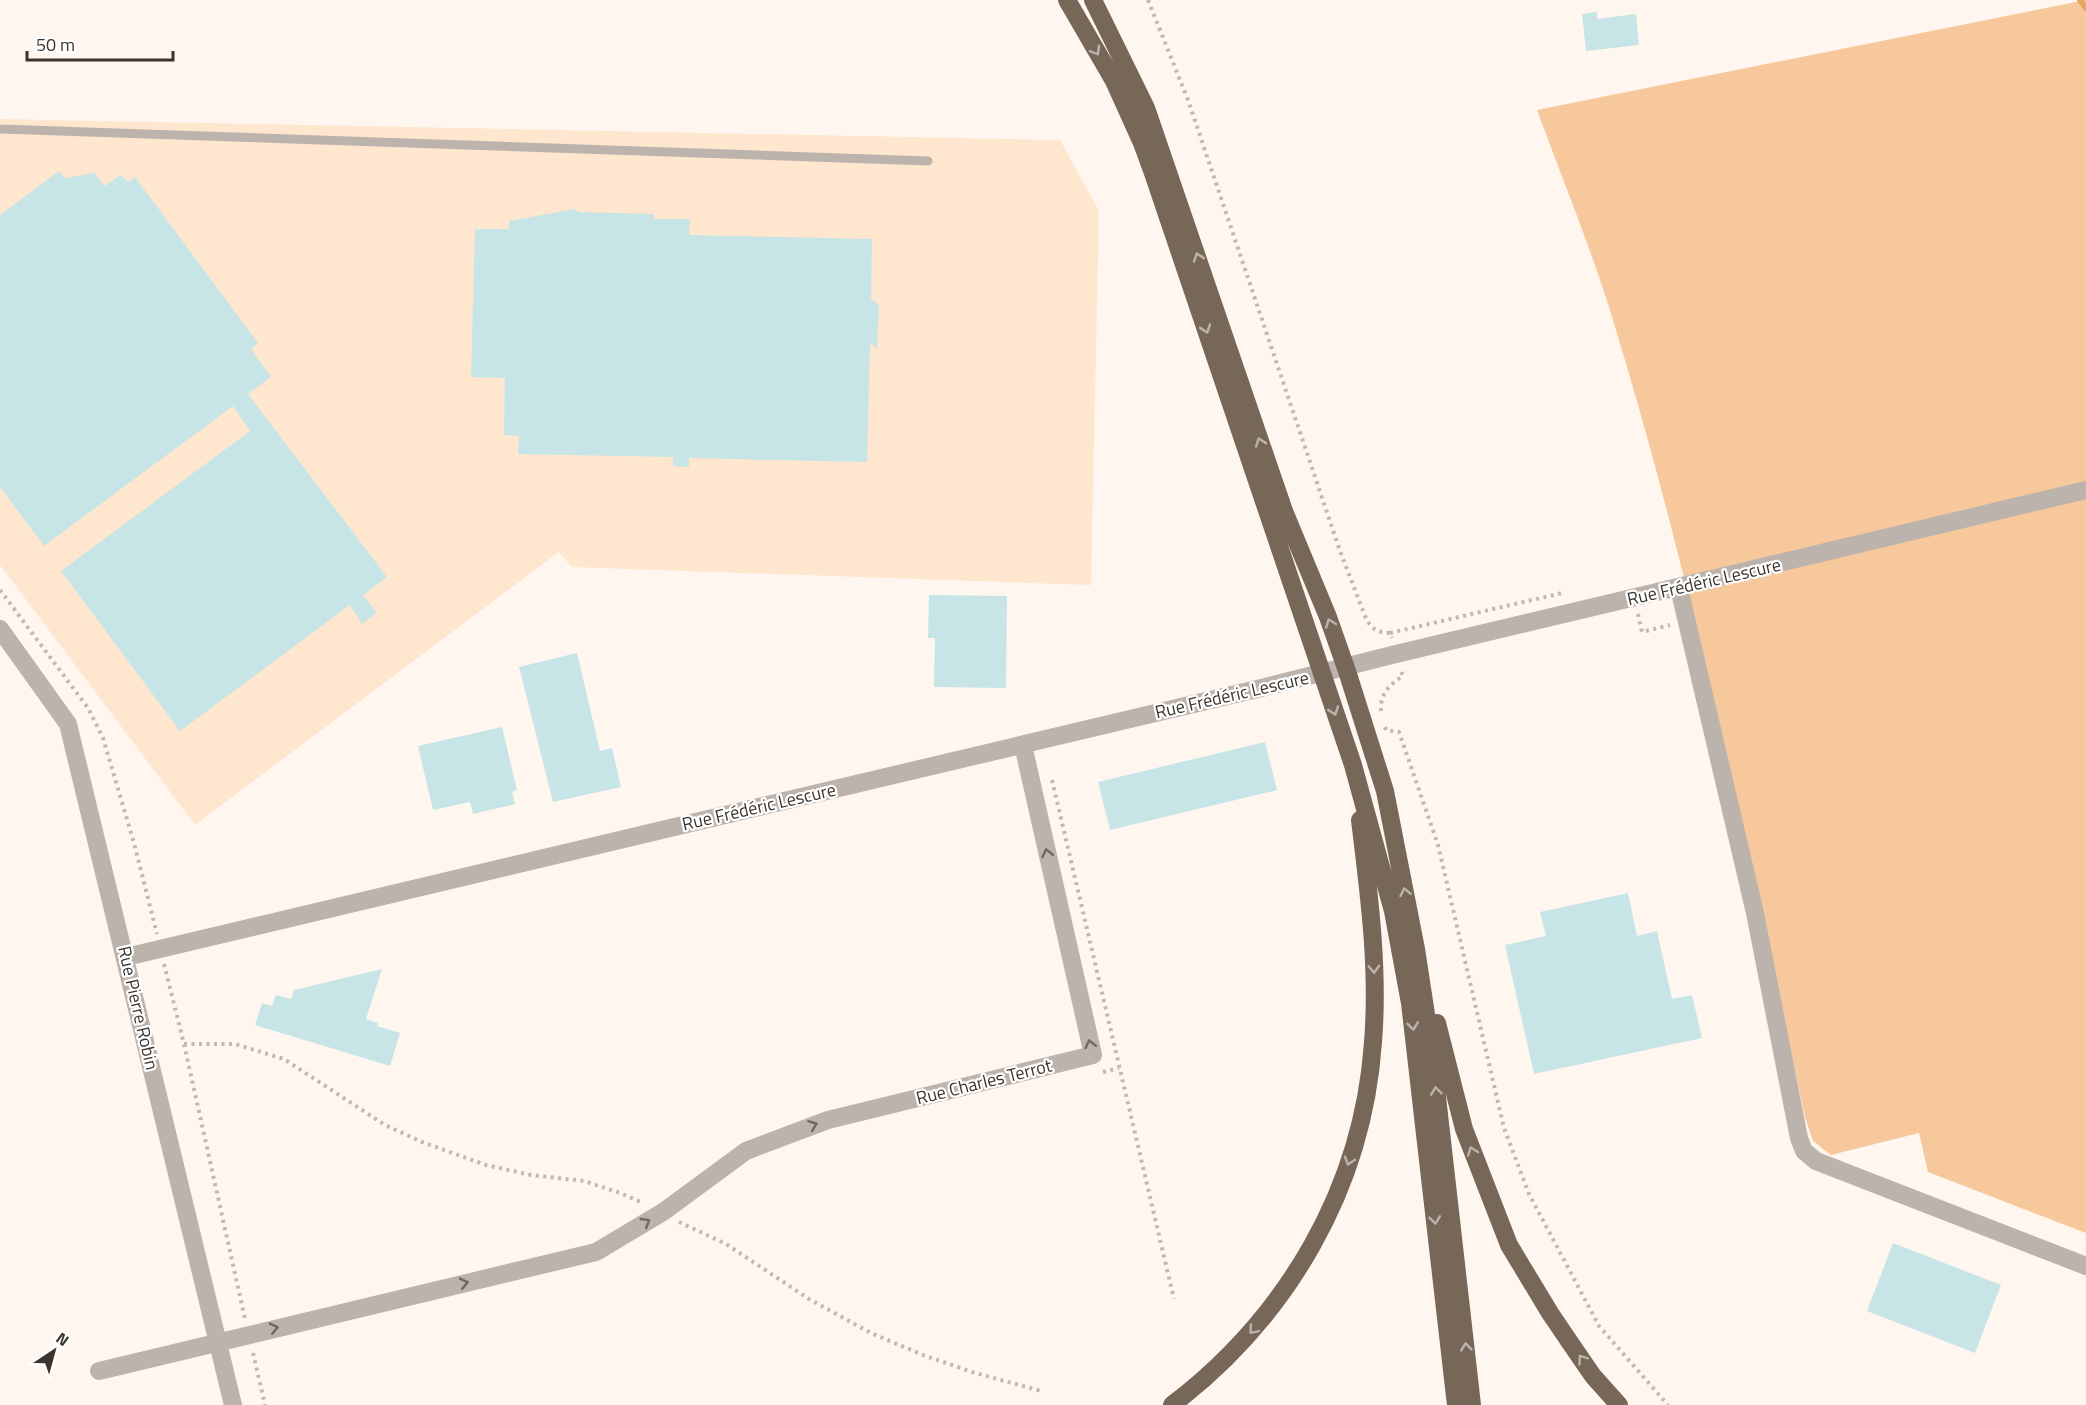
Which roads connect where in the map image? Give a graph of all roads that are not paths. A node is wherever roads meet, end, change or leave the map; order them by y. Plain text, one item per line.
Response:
1 (1067, 0) edge
2 (1093, 0) edge
3 (0, 129) edge
4 (928, 161) dead end
5 (2086, 490) edge
6 (1274, 532) junction
7 (1679, 588) junction
8 (0, 629) edge
9 (1345, 667) junction
10 (1322, 674) junction
11 (1023, 745) junction
12 (1376, 762) junction
13 (1353, 765) junction
14 (1416, 949) junction
15 (126, 957) junction
16 (2086, 1266) edge
17 (218, 1341) junction
18 (99, 1371) dead end
19 (232, 1405) edge
20 (1172, 1405) edge
21 (1456, 1405) edge
22 (1472, 1405) edge
23 (1618, 1405) edge

1 -> 6 highway
9 -> 2 highway
3 - 4 lane
5 - 7 street, Rue Frédéric Lescure
6 - 9 highway
6 - 10 highway
7 - 9 street, Rue Frédéric Lescure
7 - 16 street
8 - 15 street, Rue Pierre Robin
9 - 10 street, Rue Frédéric Lescure
9 - 12 highway
10 - 11 street, Rue Frédéric Lescure
10 - 12 highway
10 -> 13 highway
11 - 15 street, Rue Frédéric Lescure
17 -> 11 street, Rue Charles Terrot
14 -> 12 highway
13 -> 20 highway
13 -> 21 highway
22 -> 14 highway
23 -> 14 highway
15 - 17 street, Rue Pierre Robin
17 - 18 street, Rue Charles Terrot
17 - 19 street, Rue Pierre Robin

